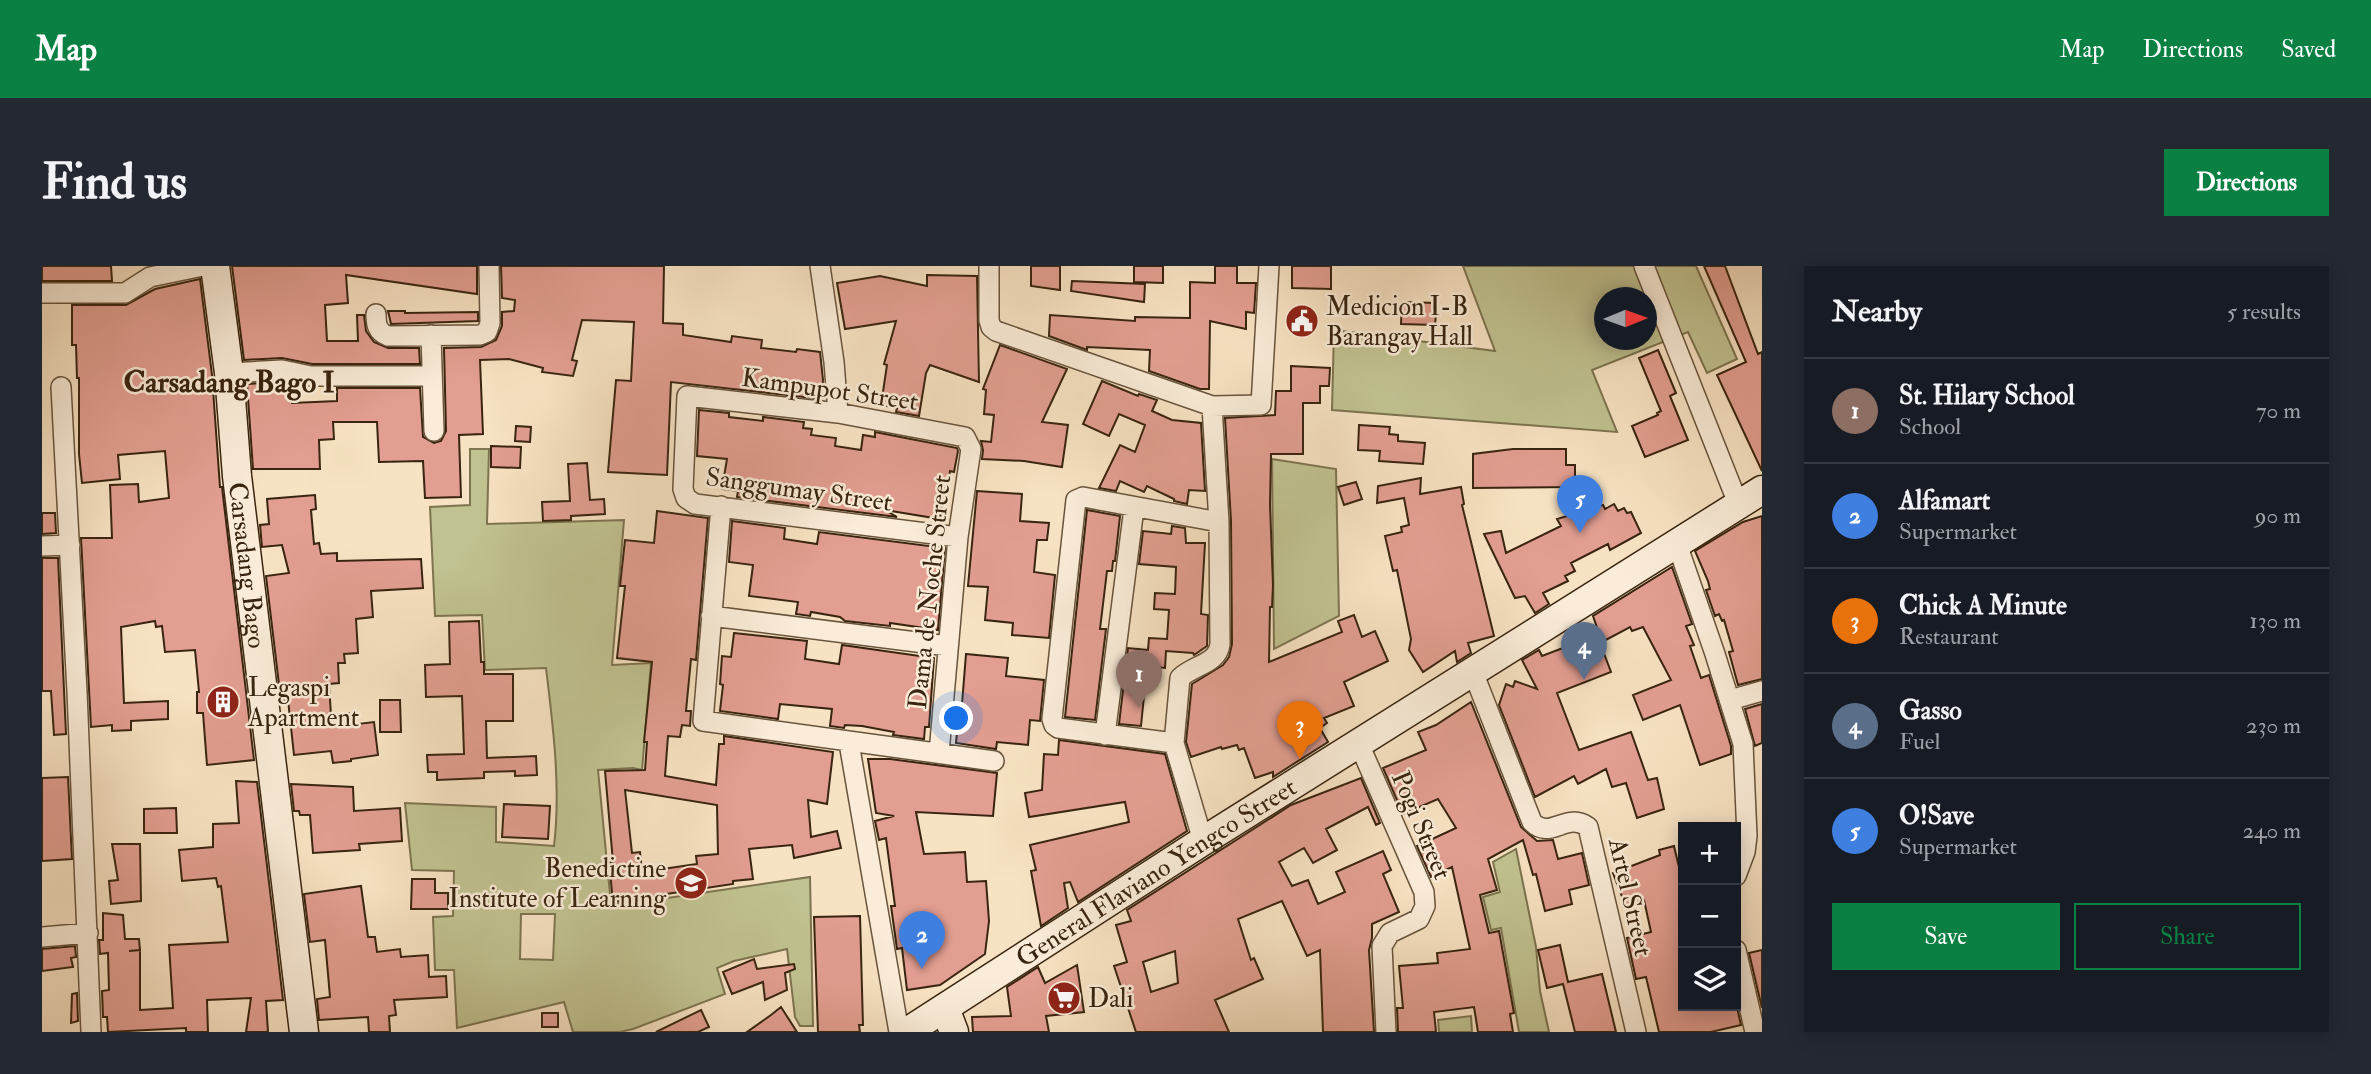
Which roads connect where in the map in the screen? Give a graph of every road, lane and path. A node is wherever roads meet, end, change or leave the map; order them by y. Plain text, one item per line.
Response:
1 (202, 266) edge
2 (215, 266) edge
3 (489, 266) edge
4 (820, 266) edge
5 (989, 266) edge
6 (1269, 266) edge
7 (1644, 266) edge
8 (42, 293) edge
9 (376, 314) dead end
10 (431, 335) junction
11 (229, 373) junction
12 (432, 376) junction
13 (61, 387) dead end
14 (1212, 406) junction
15 (838, 413) junction
16 (434, 431) dead end
17 (965, 437) joint
18 (683, 489) joint
19 (1762, 490) edge
20 (721, 506) junction
21 (1739, 506) junction
22 (1134, 508) junction
23 (1219, 522) junction
24 (958, 537) junction
25 (1677, 544) junction
26 (70, 545) junction
27 (42, 546) edge
28 (711, 616) junction
29 (948, 646) junction
30 (1474, 672) junction
31 (1762, 691) edge
32 (1730, 700) junction
33 (1105, 735) junction
34 (849, 743) junction
35 (1174, 743) junction
36 (1359, 744) junction
37 (939, 753) junction
38 (994, 761) dead end
39 (1747, 821) junction
40 (1762, 834) edge
41 (1203, 841) junction
42 (1741, 863) edge
43 (88, 933) junction
44 (42, 937) edge
45 (1741, 972) edge
46 (950, 1020) edge
47 (91, 1032) edge
48 (304, 1032) edge
49 (899, 1032) edge
50 (907, 1032) edge
51 (1386, 1032) edge
52 (1636, 1032) edge
53 (1755, 1032) edge

1 - 8 street
2 - 11 main road, Carsadang Bago
3 - 10 street
4 - 15 street
5 - 14 street
6 - 14 street
7 - 21 street
9 - 10 street
10 - 12 street
11 - 12 street
11 - 48 main road, Carsadang Bago
12 - 16 street
13 - 26 street
14 - 23 street
15 - 17 street, Kampupot Street
15 - 18 street, Kampupot Street
17 - 24 street, Dama de Noche Street
18 - 20 street, Sanggumay Street
19 - 21 main road, General Flaviano Yengco Street
20 - 24 street, Sanggumay Street
20 - 28 street
21 - 25 main road, General Flaviano Yengco Street
22 - 23 street
22 - 33 street
22 - 33 street
23 - 35 street
24 - 29 street, Dama de Noche Street
25 - 30 main road, General Flaviano Yengco Street
25 - 32 street
26 - 27 street
26 - 43 street
28 - 29 street
28 - 34 street
29 - 37 street, Dama de Noche Street
30 - 36 main road, General Flaviano Yengco Street
30 - 52 street, Artel Street
31 - 32 street
32 - 39 street
33 - 35 street
34 - 37 street
34 - 49 street
35 - 41 street
36 - 41 main road, General Flaviano Yengco Street
36 - 51 street, Pogi Street
37 - 38 street
39 - 40 street
39 - 42 street
41 - 46 main road, General Flaviano Yengco Street
43 - 44 street
43 - 47 street
45 - 53 street
46 - 50 main road, General Flaviano Yengco Street

